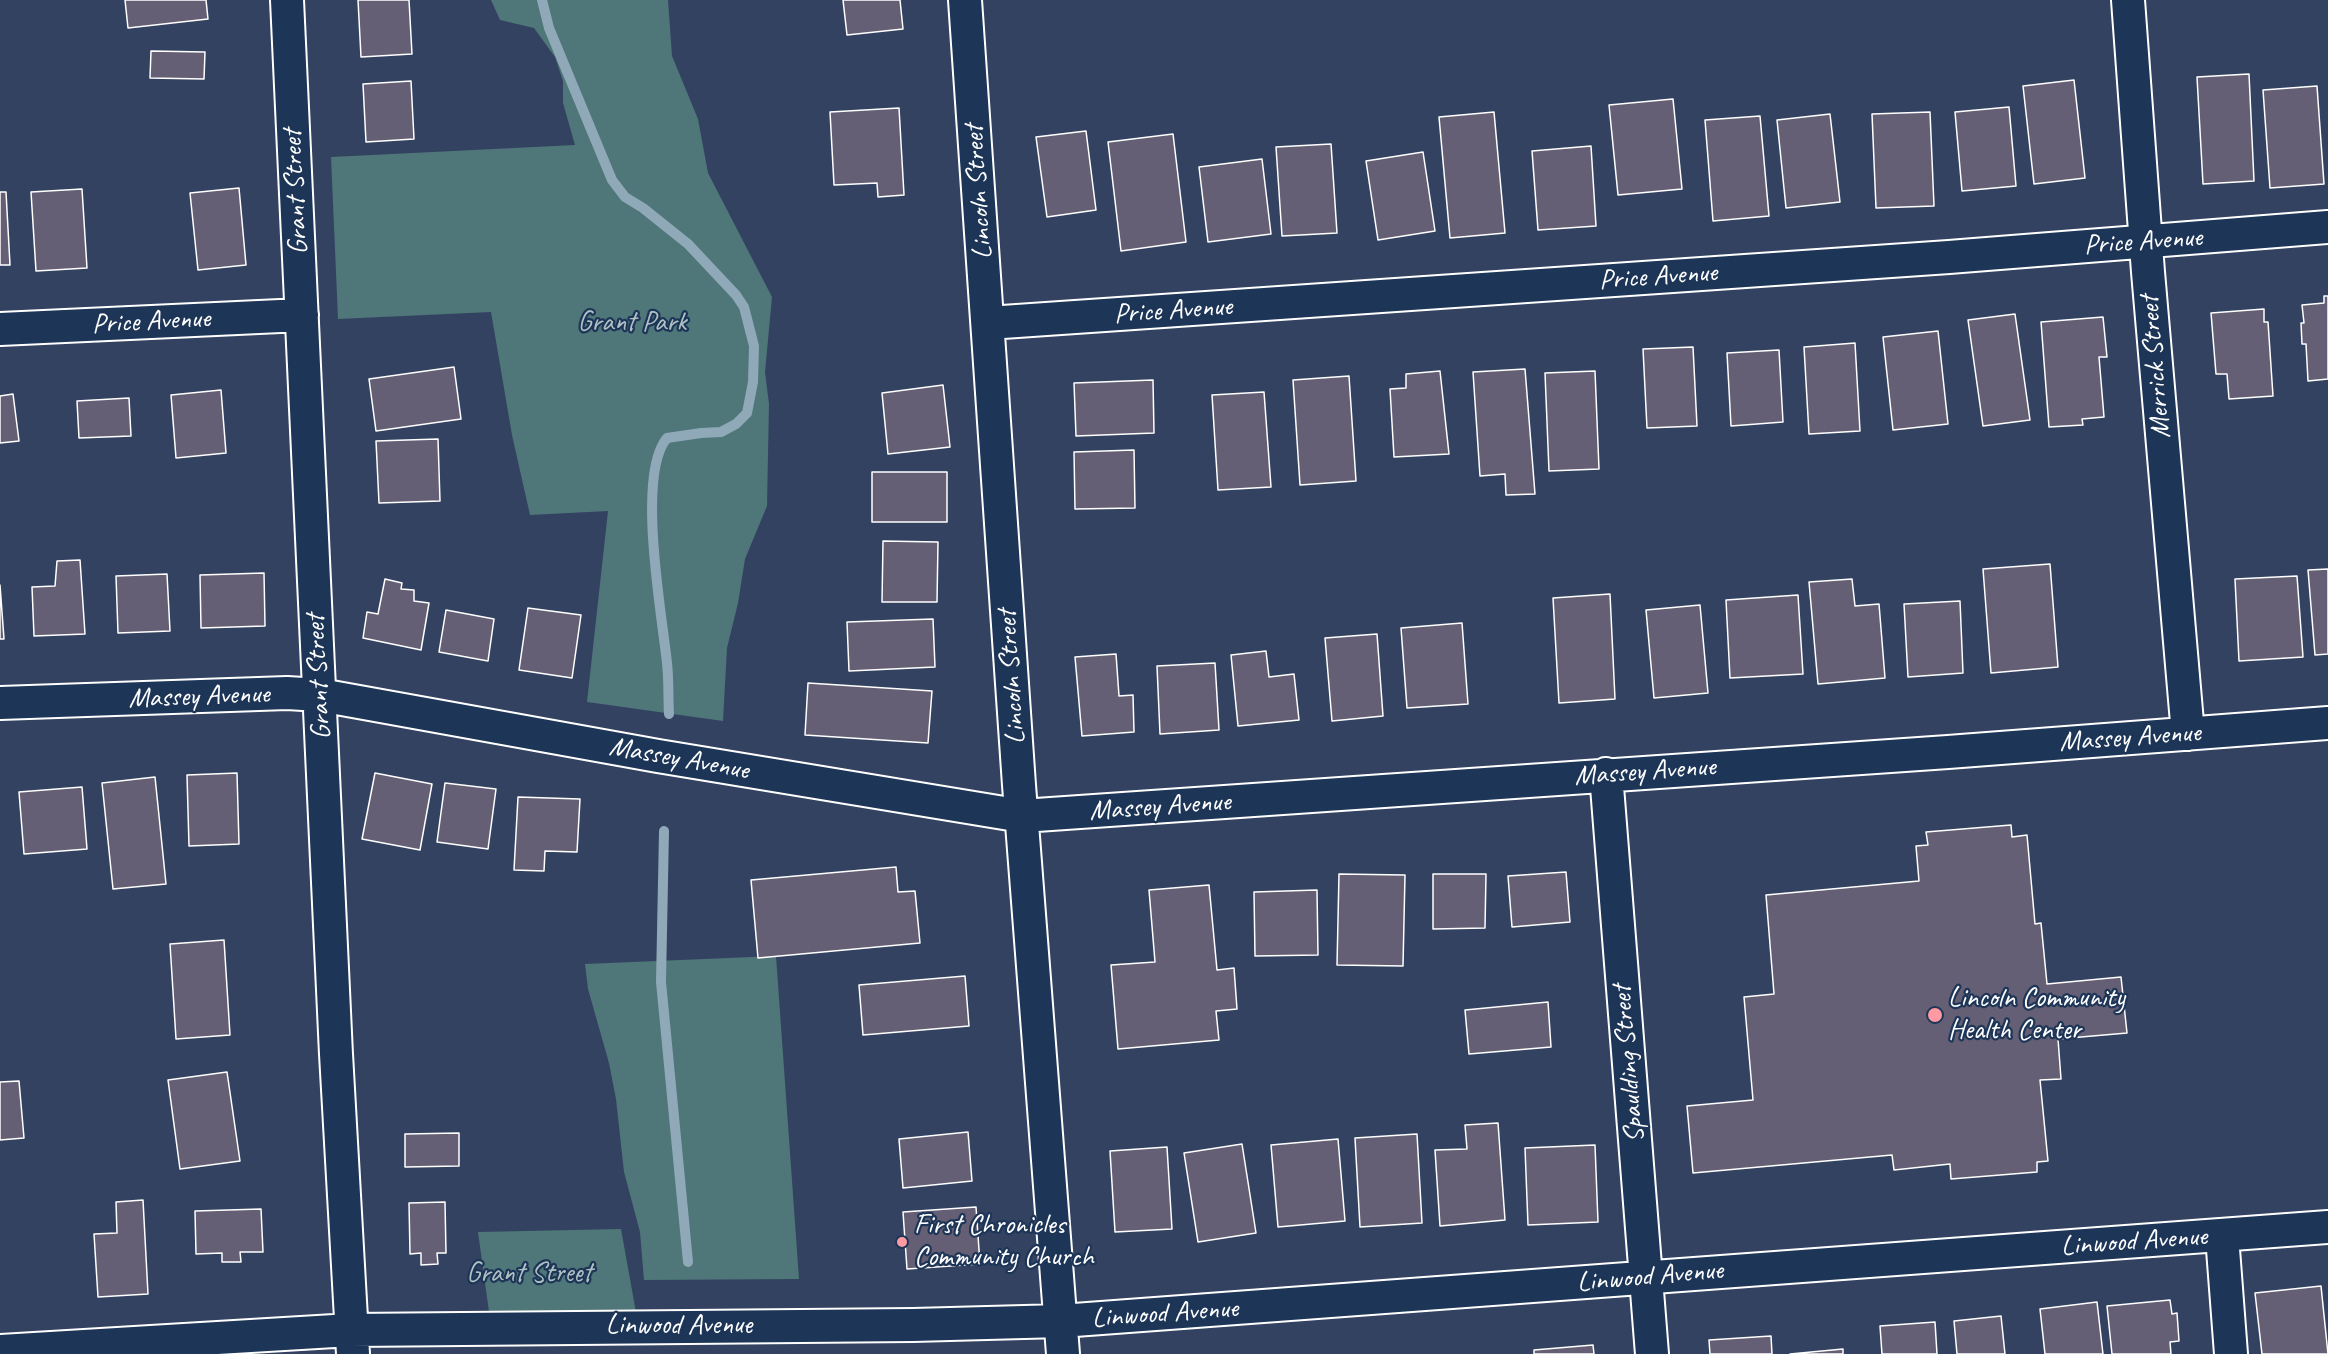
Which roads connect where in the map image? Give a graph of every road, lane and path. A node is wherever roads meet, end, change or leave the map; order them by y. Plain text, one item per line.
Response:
1 (287, 0) edge
2 (965, 0) edge
3 (2128, 0) edge
4 (2328, 227) edge
5 (2145, 242) junction
6 (302, 315) junction
7 (988, 323) junction
8 (0, 329) edge
9 (320, 695) junction
10 (0, 704) edge
11 (2328, 723) edge
12 (2188, 734) junction
13 (1606, 774) junction
14 (1022, 816) junction
15 (2328, 1227) edge
16 (2222, 1236) junction
17 (1646, 1277) junction
18 (1061, 1321) junction
19 (352, 1342) edge
20 (0, 1352) edge
21 (1063, 1354) edge
22 (1652, 1354) edge
23 (2231, 1354) edge

1 - 6 street, Grant Street
2 - 7 street, Lincoln Street
3 - 5 street, Merrick Street
4 - 5 street, Price Avenue
5 - 7 street, Price Avenue
5 - 12 street, Merrick Street
6 - 8 street, Price Avenue
6 - 9 street, Grant Street
7 - 14 street, Lincoln Street
9 - 10 street, Massey Avenue
9 - 14 street, Massey Avenue
9 - 19 street, Grant Street
11 - 12 street, Massey Avenue
12 - 13 street, Massey Avenue
13 - 14 street, Massey Avenue
13 - 17 street, Spaulding Street
14 - 18 street, Lincoln Street
15 - 16 street, Linwood Avenue
16 - 17 street, Linwood Avenue
16 - 23 street
17 - 18 street, Linwood Avenue
17 - 22 street, Spaulding Street
18 - 19 street, Linwood Avenue
18 - 21 street, Lincoln Street
19 - 20 street, Linwood Avenue

